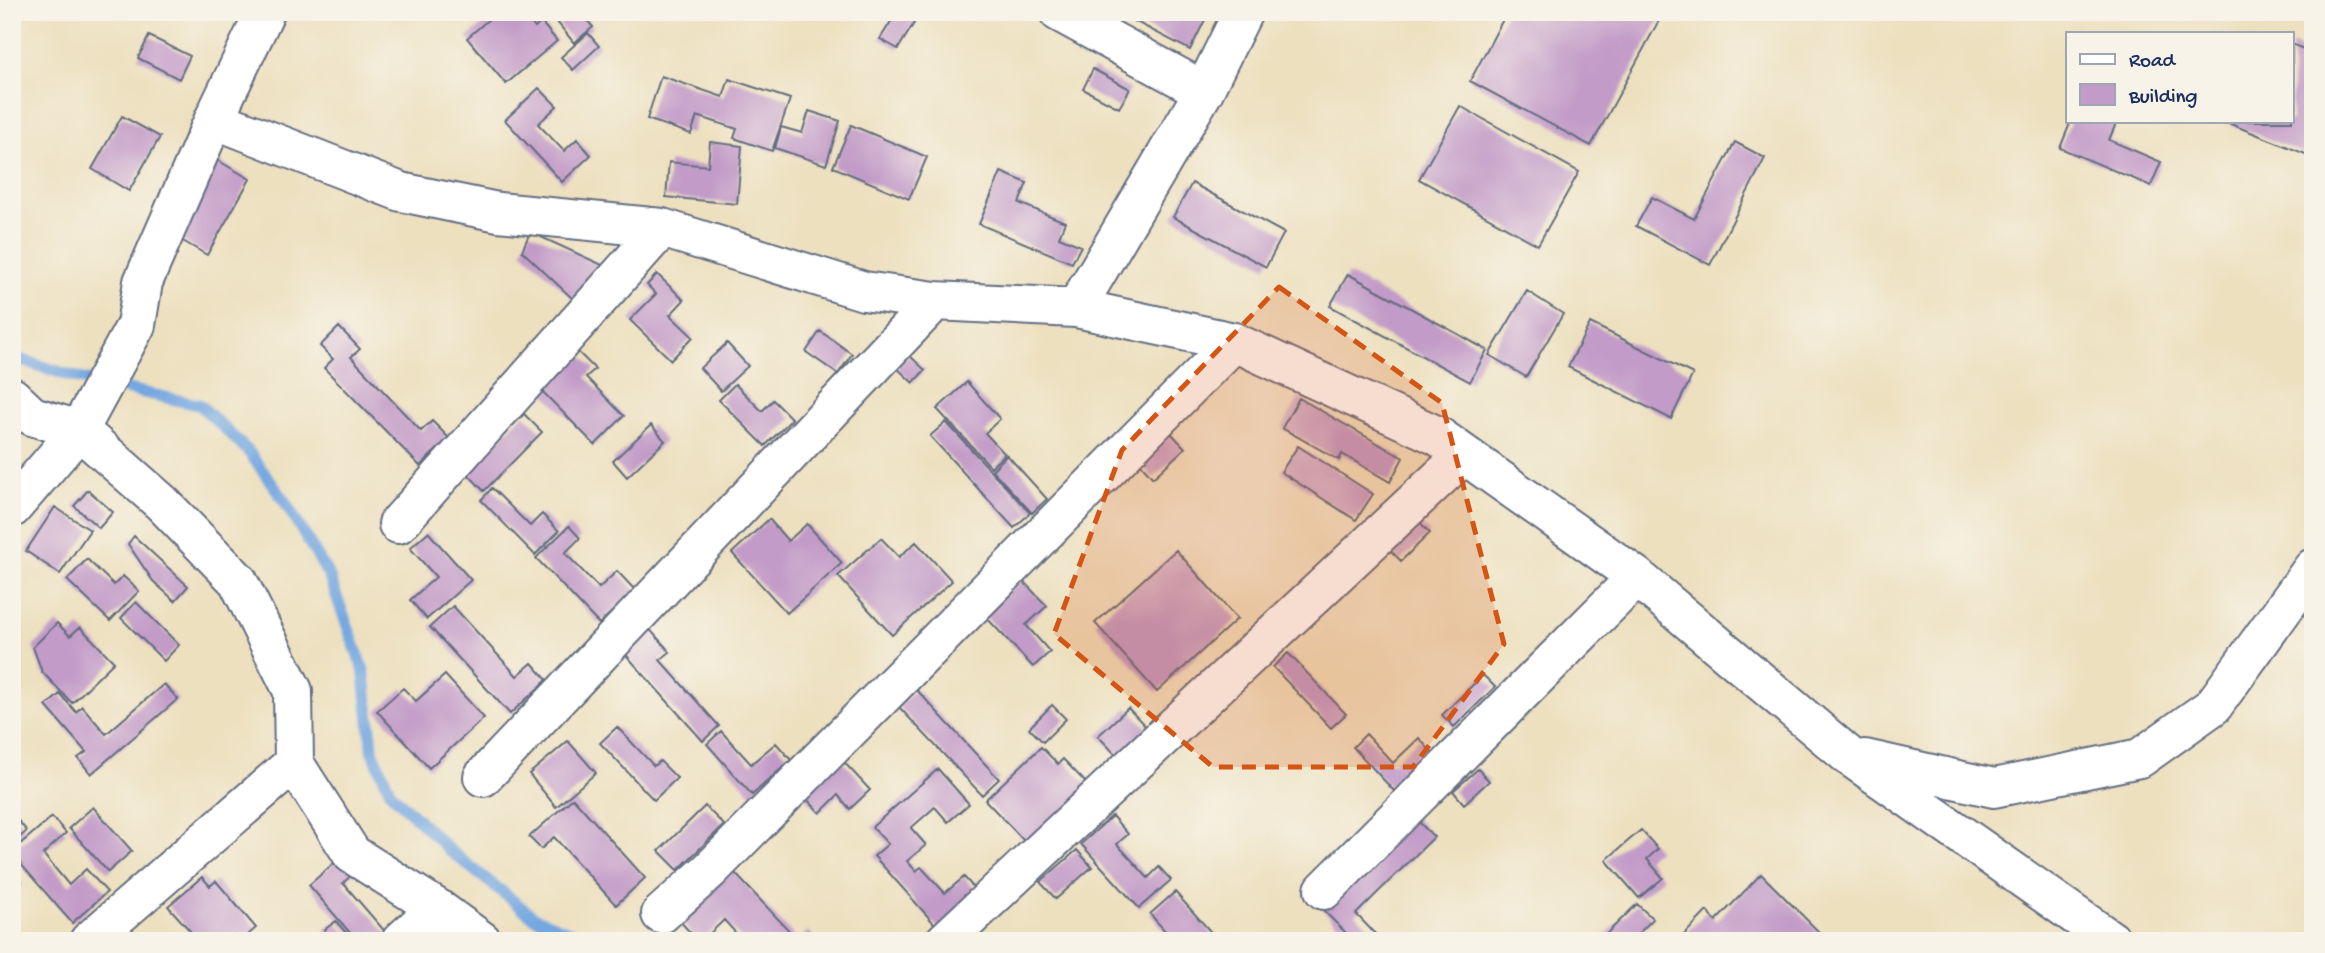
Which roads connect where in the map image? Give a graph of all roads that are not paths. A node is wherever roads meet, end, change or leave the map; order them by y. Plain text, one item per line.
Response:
1 (265, 12) edge
2 (1059, 12) edge
3 (1243, 12) edge
4 (1204, 91) junction
5 (214, 119) junction
6 (662, 229) junction
7 (936, 301) junction
8 (1076, 308) junction
9 (1234, 342) junction
10 (12, 397) edge
11 (79, 430) junction
12 (1464, 455) junction
13 (12, 508) edge
14 (398, 524) dead end
15 (2313, 568) edge
16 (1637, 577) junction
17 (1849, 756) junction
18 (294, 763) junction
19 (483, 778) dead end
20 (1324, 890) dead end
21 (436, 908) junction
22 (661, 914) dead end
23 (89, 941) edge
24 (401, 941) edge
25 (482, 941) edge
26 (945, 941) edge
27 (2112, 941) edge

1 - 5 street
2 - 4 street
3 - 4 street
4 - 8 street
5 - 6 street
5 - 11 street
6 - 7 street
6 - 14 street
7 - 8 street
7 - 19 street
8 - 9 street
9 - 12 street
9 - 22 street
10 - 11 street
11 - 13 street
11 - 18 street
12 - 16 street
12 - 26 street
15 - 17 street
16 - 17 street
16 - 20 street
17 - 27 street
18 - 21 street
18 - 23 street
21 - 24 street
21 - 25 street

